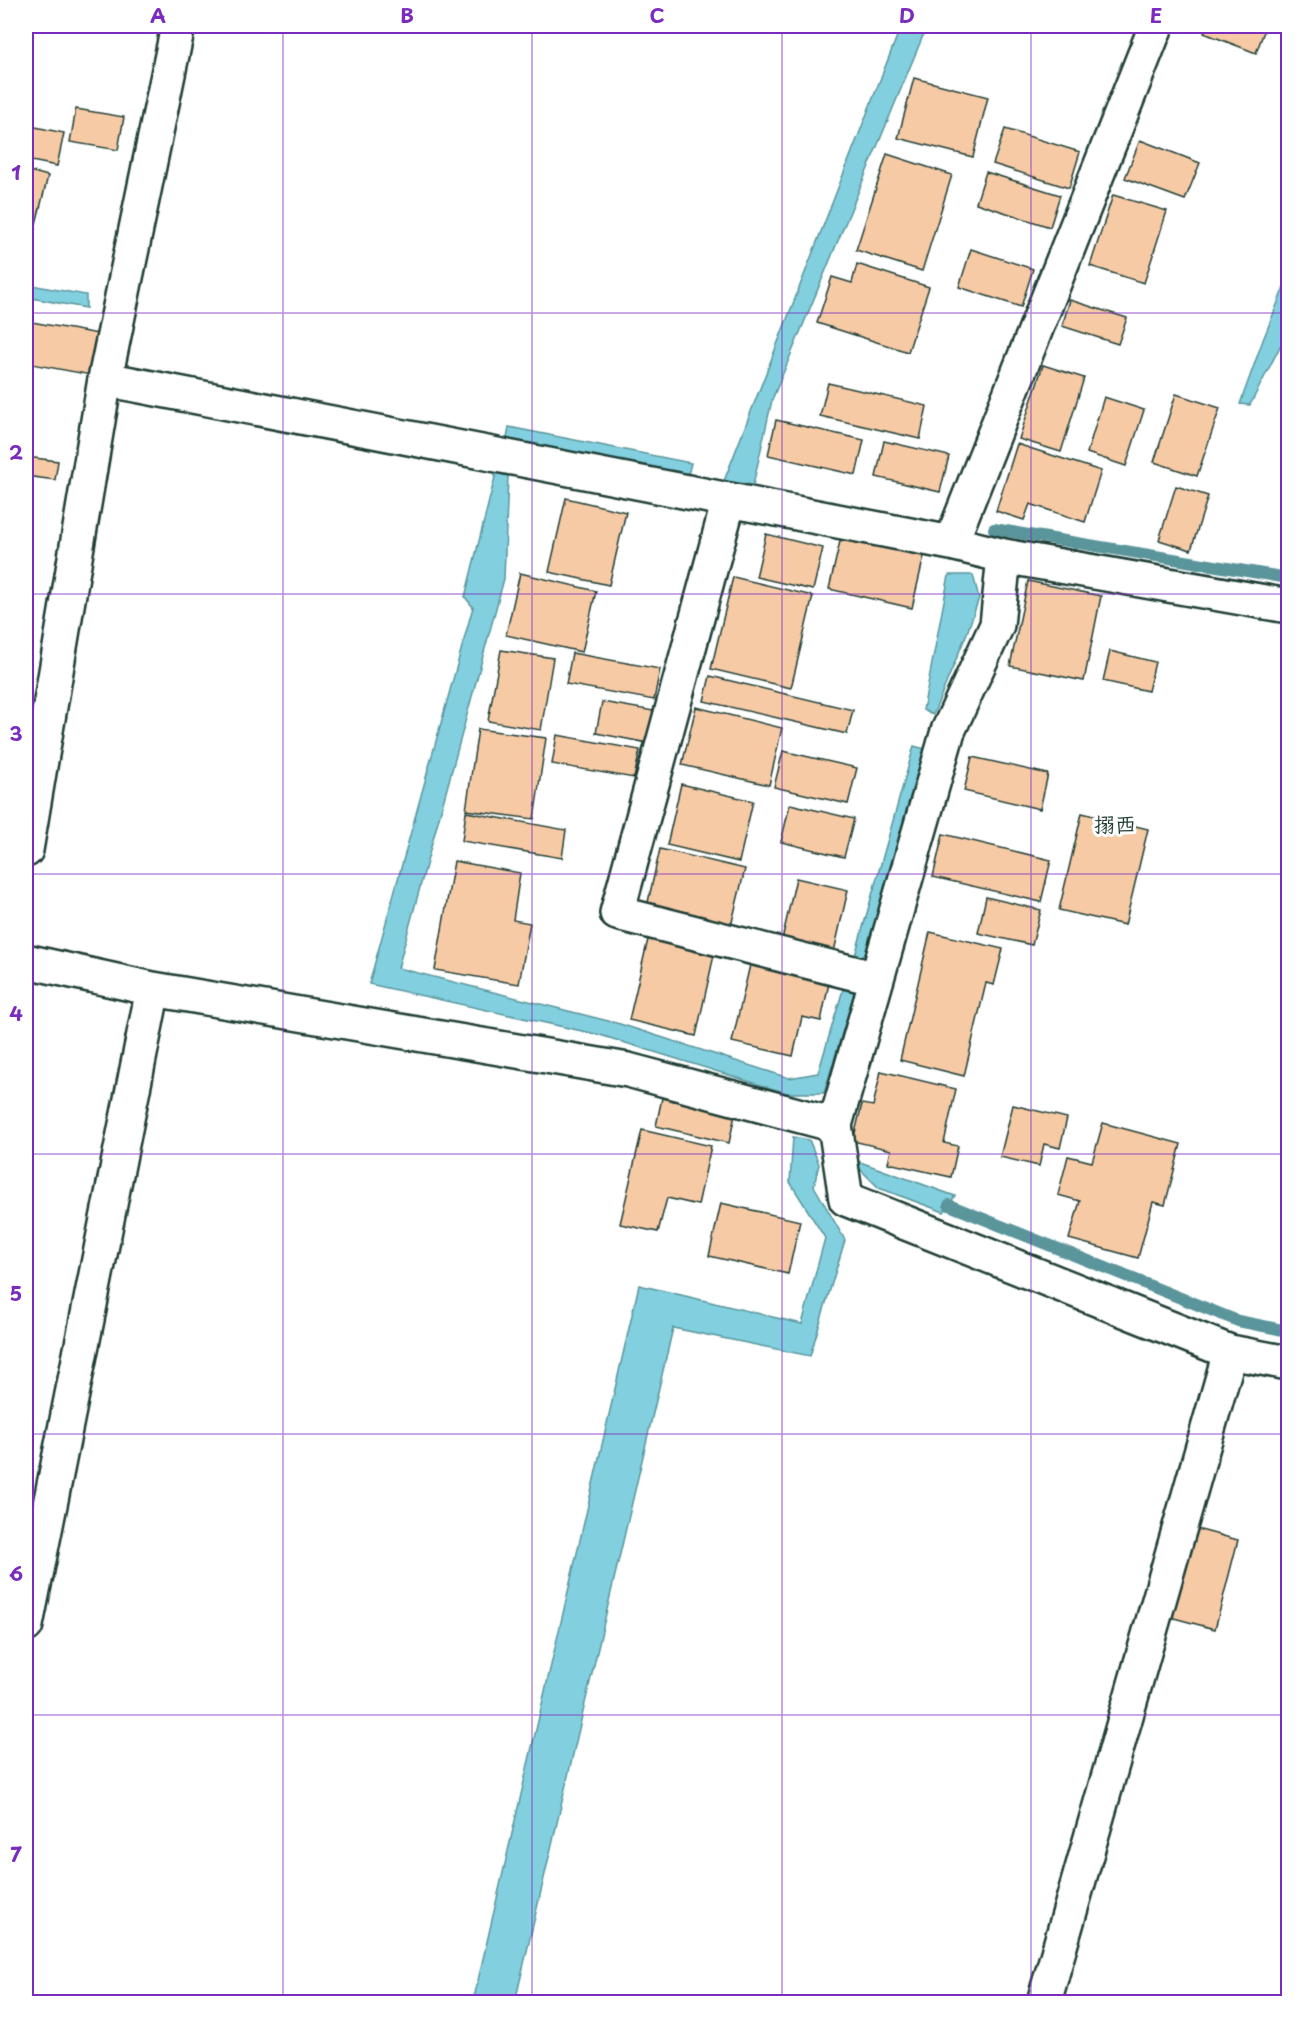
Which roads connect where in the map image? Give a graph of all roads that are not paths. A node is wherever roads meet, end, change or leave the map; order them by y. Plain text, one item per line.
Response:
1 (178, 26) edge
2 (1156, 26) edge
3 (105, 379) junction
4 (729, 500) junction
5 (951, 543) junction
6 (1004, 556) junction
7 (1288, 606) edge
8 (26, 850) edge
9 (26, 961) edge
10 (877, 979) junction
11 (153, 989) junction
12 (835, 1125) junction
13 (1230, 1352) junction
14 (1288, 1363) edge
15 (26, 1625) edge
16 (1044, 2002) edge

1 - 3 street
2 - 5 street
3 - 4 street
3 - 8 street
4 - 5 street
4 - 10 street
5 - 6 street
6 - 7 street
6 - 10 street
9 - 11 street
10 - 12 street
11 - 12 street
11 - 15 street
12 - 13 street
13 - 14 street
13 - 16 street

